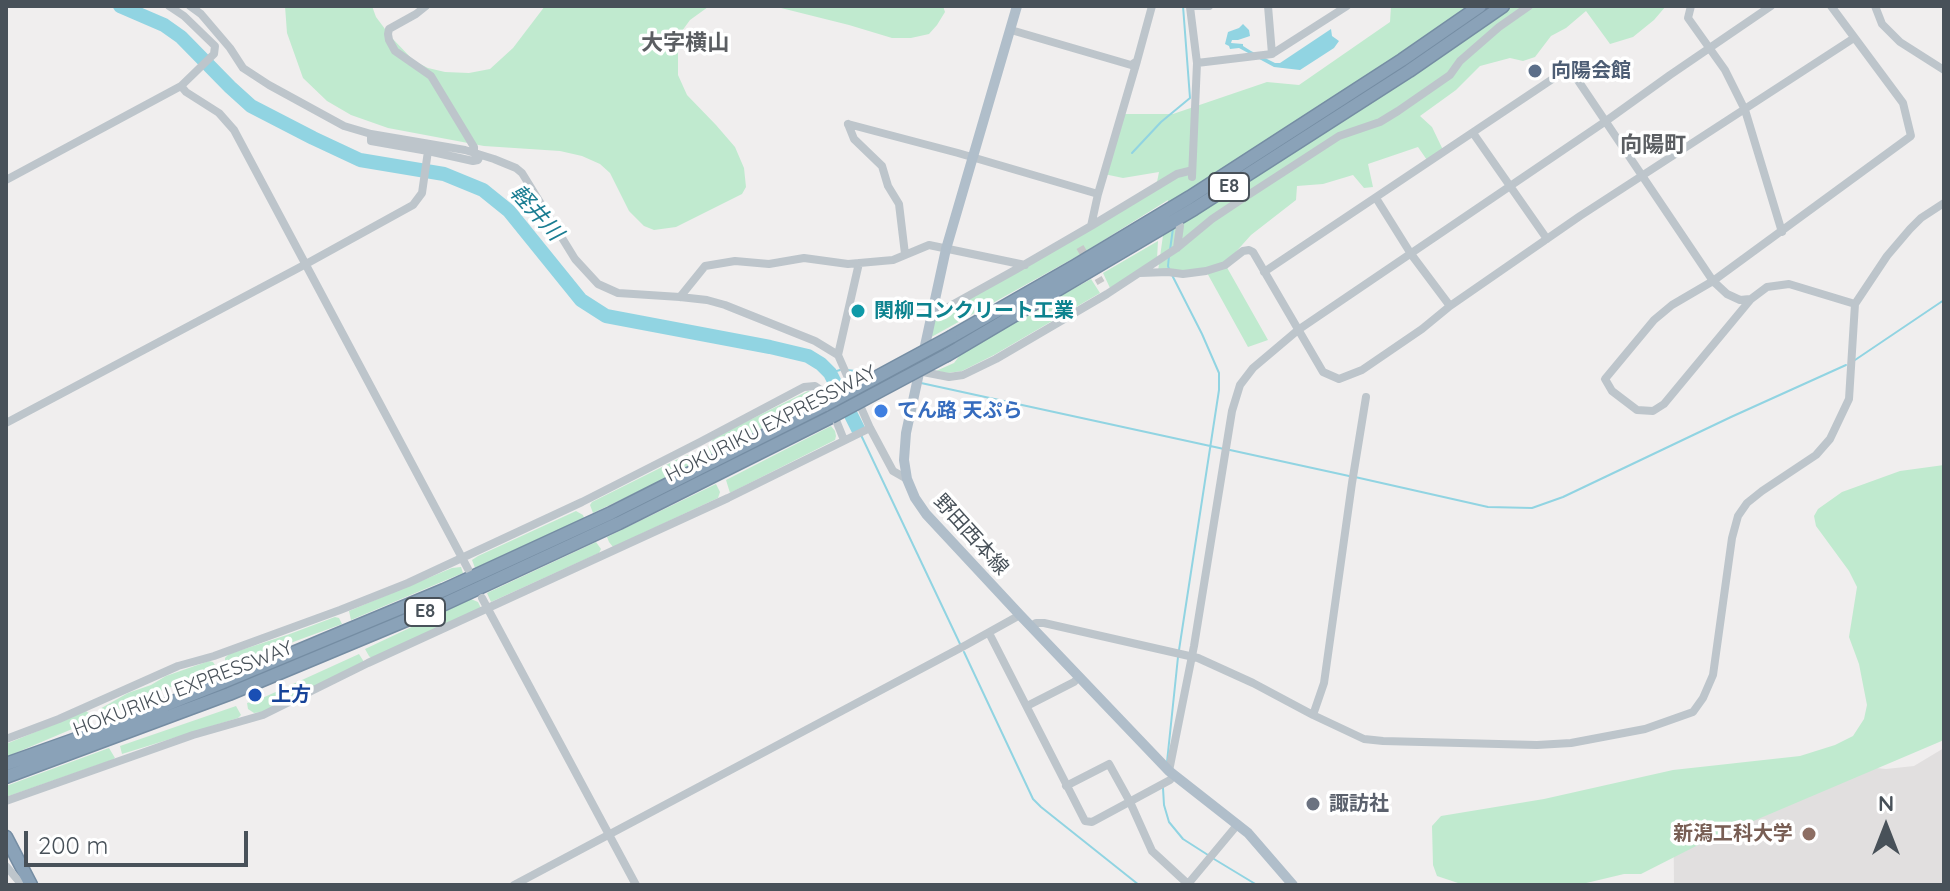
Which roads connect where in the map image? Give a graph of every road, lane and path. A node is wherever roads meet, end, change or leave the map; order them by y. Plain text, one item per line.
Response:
1 (169, 6) edge
2 (190, 6) edge
3 (426, 6) edge
4 (1017, 6) edge
5 (1152, 6) edge
6 (1209, 6) edge
7 (1268, 6) edge
8 (1347, 6) edge
9 (1480, 6) edge
10 (1503, 6) edge
11 (1529, 6) edge
12 (1691, 6) edge
13 (1771, 6) edge
14 (1831, 6) edge
15 (1875, 6) edge
16 (1190, 7) edge
17 (1011, 30) junction
18 (1854, 38) junction
19 (1709, 48) junction
20 (1272, 54) junction
21 (1137, 61) junction
22 (1197, 63) junction
23 (1944, 70) edge
24 (181, 86) junction
25 (1745, 110) junction
26 (1606, 121) junction
27 (1473, 133) junction
28 (371, 134) junction
29 (477, 154) junction
30 (428, 155) junction
31 (972, 157) junction
32 (1642, 176) junction
33 (6, 180) edge
34 (1509, 186) junction
35 (1098, 194) junction
36 (1376, 198) junction
37 (1944, 203) edge
38 (1091, 226) junction
39 (1180, 226) dead end
40 (1782, 232) junction
41 (1074, 237) junction
42 (1547, 239) junction
43 (1080, 247) tunnel mouth
44 (946, 249) junction
45 (1176, 250) junction
46 (905, 254) junction
47 (1411, 254) junction
48 (859, 263) junction
49 (306, 264) junction
50 (1025, 265) junction
51 (1264, 272) junction
52 (1140, 273) junction
53 (1713, 281) junction
54 (1101, 283) tunnel mouth
55 (1107, 294) junction
56 (680, 297) junction
57 (1751, 299) junction
58 (1855, 304) junction
59 (1450, 306) junction
60 (932, 316) junction
61 (1298, 330) junction
62 (838, 355) junction
63 (918, 371) junction
64 (1366, 397) dead end
65 (828, 411) junction
66 (6, 423) edge
67 (868, 429) junction
68 (844, 440) junction
69 (907, 479) junction
70 (462, 558) junction
71 (468, 569) dead end
72 (482, 598) dead end
73 (488, 608) junction
74 (1020, 615) junction
75 (1031, 626) junction
76 (989, 633) junction
77 (1191, 657) junction
78 (1079, 677) junction
79 (1027, 706) junction
80 (1313, 715) junction
81 (6, 739) edge
82 (6, 764) edge
83 (1171, 773) junction
84 (6, 777) edge
85 (1066, 786) junction
86 (6, 801) edge
87 (1130, 802) junction
88 (1238, 824) junction
89 (609, 835) junction
90 (6, 837) edge
91 (6, 866) edge
92 (1189, 884) edge
93 (22, 885) edge
94 (31, 885) edge
95 (514, 885) edge
96 (636, 885) edge
97 (1293, 885) edge

1 - 24 street
2 - 28 street
3 - 29 street
4 - 17 main road, 野田西本線
5 - 21 street
6 - 16 street
7 - 20 street
8 - 20 street
9 - 65 highway, HOKURIKU EXPRESSWAY / E8, bridge
10 - 65 highway, HOKURIKU EXPRESSWAY / E8, bridge
11 - 45 street
12 - 19 street
13 - 19 street
14 - 18 street
15 - 23 street
16 - 22 street
17 - 21 street
17 - 31 main road, 野田西本線
18 - 25 street
18 - 40 street
19 - 25 street
19 - 26 street
20 - 22 street
21 - 35 street
22 - 38 street
24 - 33 street
24 - 49 street
25 - 32 street
25 - 40 street
26 - 27 street
26 - 32 street
26 - 34 street
27 - 34 street
27 - 36 street
28 - 29 street
28 - 30 street
29 - 30 street
29 - 56 street
30 - 49 street
31 - 35 street
31 - 44 main road, 野田西本線
31 - 46 street
32 - 42 street
32 - 53 street
34 - 42 street
34 - 47 street
35 - 38 street
36 - 47 street
36 - 51 street
37 - 58 street
38 - 41 street
39 - 45 street
40 - 53 street
41 - 43 street
41 - 50 street
42 - 59 street
44 - 46 street
44 - 50 street
44 - 60 main road, 野田西本線
45 - 52 street
46 - 48 street
47 - 59 street
47 - 61 street
48 - 56 street
48 - 62 street
49 - 66 street
49 - 70 street
50 - 60 street
51 - 52 street
51 - 61 street
52 - 55 street
53 - 57 street
53 - 57 street
54 - 55 street
55 - 63 street
56 - 62 street
57 - 58 street
58 - 80 street
59 - 61 street
60 - 63 main road, 野田西本線
61 - 77 street
62 - 67 street
63 - 69 main road, 野田西本線
64 - 80 street
65 - 82 highway, HOKURIKU EXPRESSWAY / E8
65 - 84 highway, HOKURIKU EXPRESSWAY / E8
67 - 68 street
67 - 69 street
68 - 70 street
68 - 73 street
69 - 74 main road, 野田西本線
70 - 71 street
70 - 81 street
72 - 73 street
73 - 86 street
73 - 89 street
74 - 75 main road, 野田西本線
74 - 76 street
75 - 77 street
75 - 78 main road, 野田西本線
76 - 79 street
76 - 89 street
77 - 80 street
77 - 83 street
78 - 79 street
78 - 83 main road, 野田西本線
79 - 85 street
83 - 87 street
83 - 88 main road, 野田西本線
85 - 87 street
85 - 87 street
87 - 92 street
88 - 92 street
88 - 97 main road, 野田西本線
89 - 95 street
89 - 96 street
90 - 94 highway
91 - 93 street

